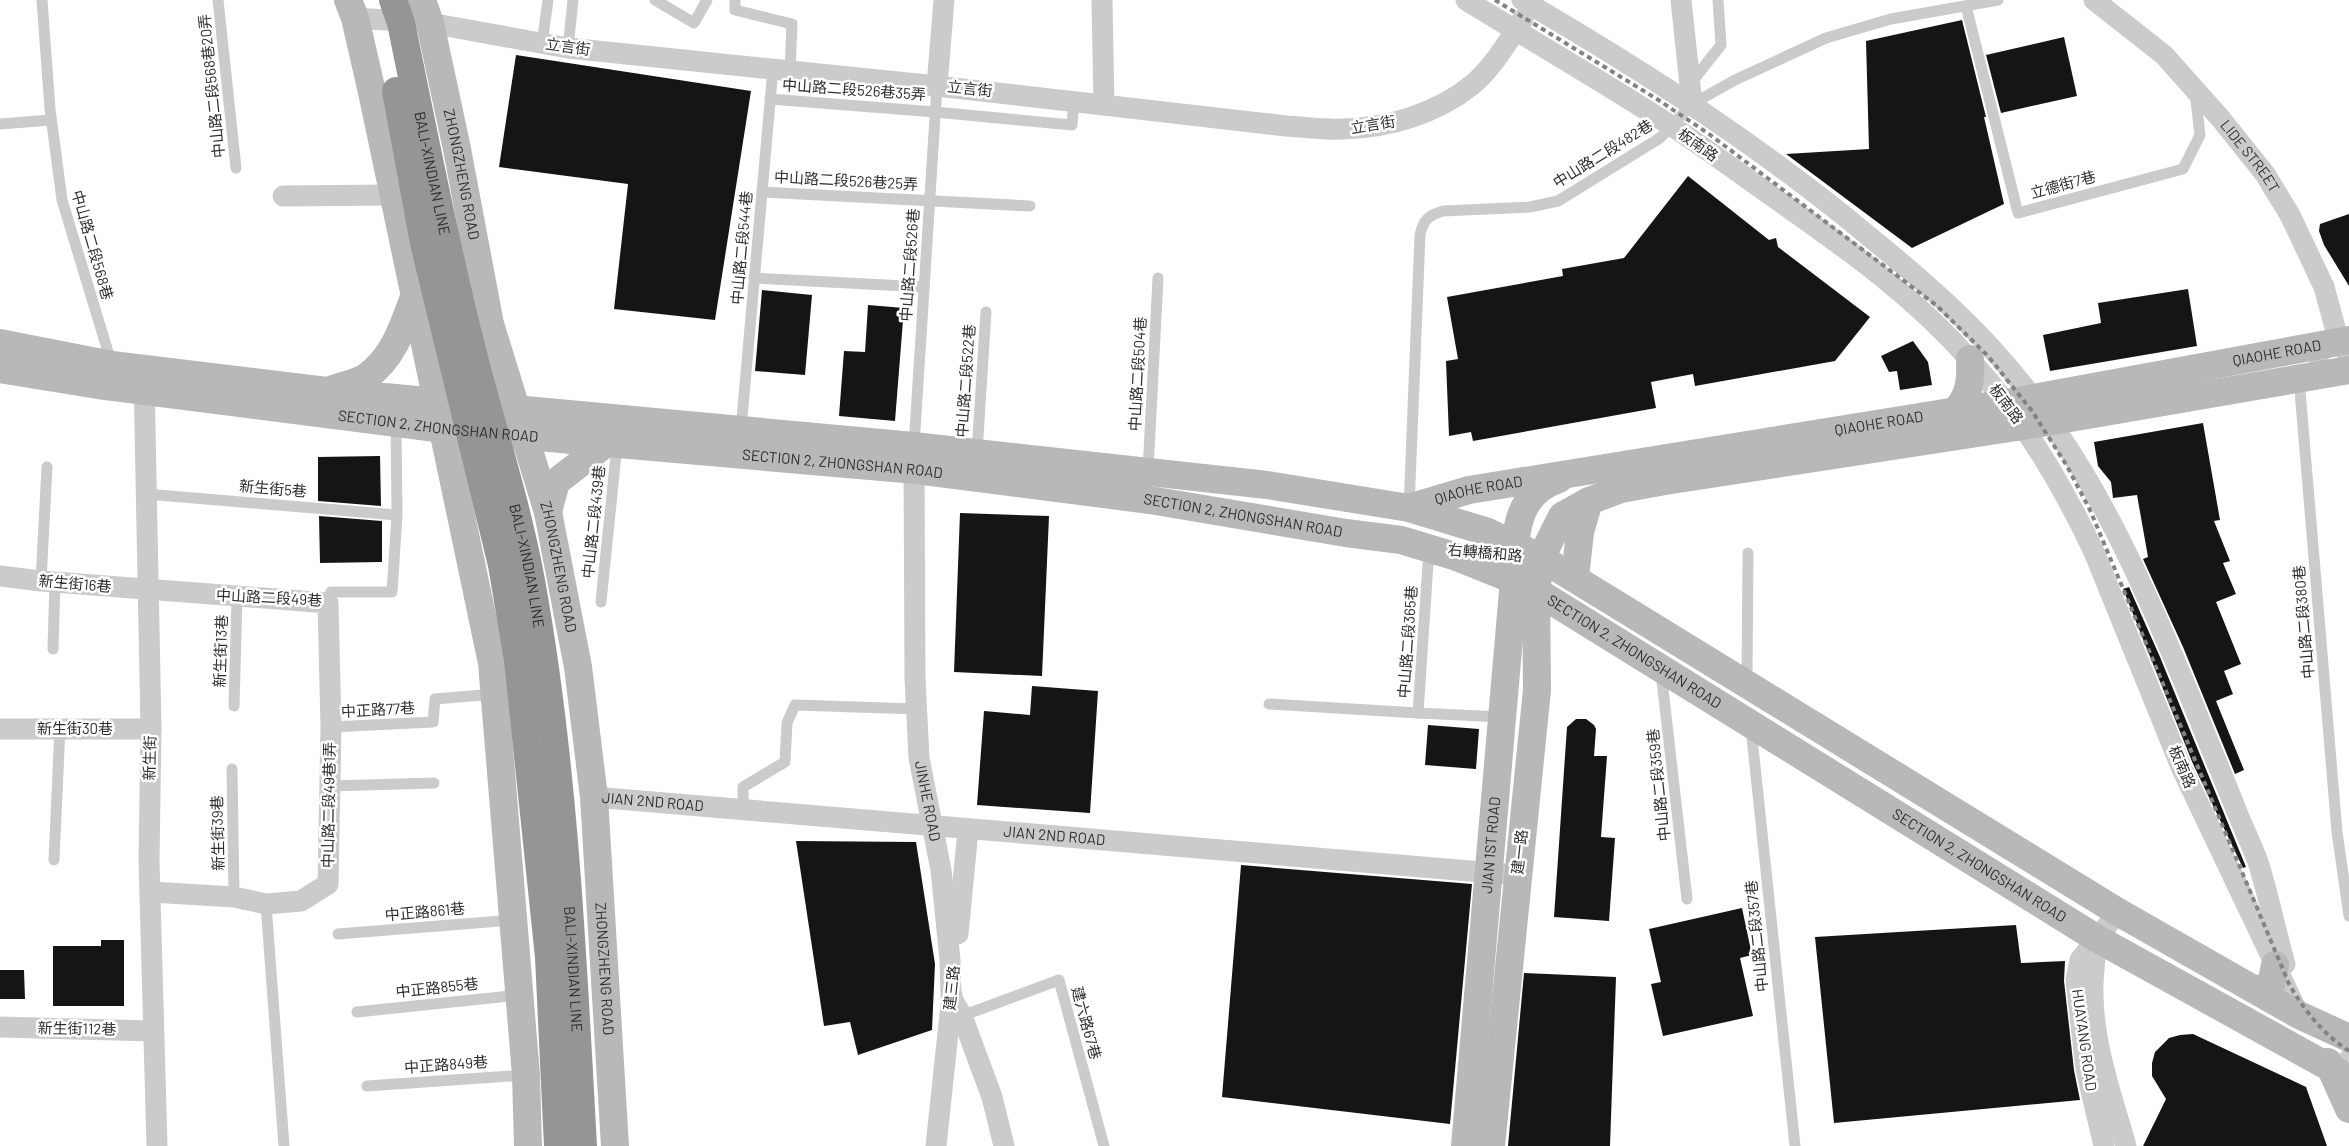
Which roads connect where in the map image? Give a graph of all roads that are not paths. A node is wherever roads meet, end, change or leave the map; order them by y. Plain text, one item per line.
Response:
1 (42, 0) edge
2 (218, 0) edge
3 (375, 0) edge
4 (393, 0) edge
5 (548, 0) edge
6 (573, 0) edge
7 (655, 0) edge
8 (707, 0) edge
9 (735, 0) edge
10 (944, 0) edge
11 (1102, 0) edge
12 (1466, 0) edge
13 (1681, 0) edge
14 (1718, 0) edge
15 (1998, 0) edge
16 (2094, 0) edge
17 (1530, 2) edge
18 (1966, 6) junction
19 (352, 9) edge
20 (426, 11) edge
21 (1515, 30) junction
22 (542, 44) junction
23 (568, 48) junction
24 (781, 70) junction
25 (937, 86) junction
26 (2194, 90) junction
27 (1691, 94) junction
28 (770, 99) junction
29 (1074, 101) junction
30 (1104, 105) junction
31 (935, 112) junction
32 (51, 120) junction
33 (0, 124) edge
34 (1672, 126) junction
35 (236, 168) dead end
36 (762, 192) junction
37 (394, 195) junction
38 (283, 196) dead end
39 (929, 200) junction
40 (1030, 206) dead end
41 (754, 278) junction
42 (1158, 278) dead end
43 (924, 287) junction
44 (415, 294) junction
45 (986, 312) dead end
46 (490, 324) junction
47 (423, 332) junction
48 (0, 343) edge
49 (2346, 346) edge
50 (1970, 359) junction
51 (112, 366) junction
52 (0, 369) edge
53 (2349, 370) edge
54 (2299, 379) junction
55 (144, 380) junction
56 (327, 391) junction
57 (2032, 397) junction
58 (438, 402) junction
59 (2006, 403) junction
60 (476, 406) junction
61 (515, 409) junction
62 (1955, 411) junction
63 (2050, 420) junction
64 (396, 423) junction
65 (2022, 426) junction
66 (444, 429) junction
67 (741, 429) junction
68 (482, 432) junction
69 (522, 436) junction
70 (611, 444) junction
71 (977, 453) junction
72 (914, 458) junction
73 (47, 467) dead end
74 (1592, 469) junction
75 (1148, 471) junction
76 (146, 494) junction
77 (1589, 501) junction
78 (1409, 508) junction
79 (548, 512) junction
80 (397, 515) junction
81 (1429, 549) junction
82 (1748, 553) dead end
83 (1524, 565) junction
84 (0, 576) edge
85 (1575, 578) junction
86 (48, 582) junction
87 (149, 590) junction
88 (237, 597) junction
89 (601, 602) dead end
90 (328, 603) junction
91 (1575, 615) junction
92 (1536, 618) junction
93 (53, 649) dead end
94 (1661, 668) junction
95 (1747, 684) junction
96 (495, 694) junction
97 (1269, 704) dead end
98 (234, 706) dead end
99 (917, 709) junction
100 (1418, 713) junction
101 (1502, 717) junction
102 (1750, 722) junction
103 (331, 727) junction
104 (60, 728) junction
105 (0, 729) edge
106 (151, 729) junction
107 (232, 769) dead end
108 (434, 783) dead end
109 (331, 786) junction
110 (594, 797) junction
111 (742, 809) junction
112 (934, 825) junction
113 (968, 830) junction
114 (54, 860) dead end
115 (1488, 873) junction
116 (1518, 875) junction
117 (151, 892) junction
118 (234, 898) junction
119 (1687, 899) dead end
120 (266, 904) junction
121 (2118, 912) junction
122 (2349, 916) edge
123 (514, 920) junction
124 (338, 934) dead end
125 (2096, 938) junction
126 (2275, 965) junction
127 (2254, 989) junction
128 (520, 995) junction
129 (951, 997) junction
130 (357, 1012) dead end
131 (2299, 1015) junction
132 (962, 1016) junction
133 (0, 1027) edge
134 (153, 1031) junction
135 (2349, 1038) edge
136 (2344, 1066) edge
137 (526, 1074) junction
138 (367, 1086) dead end
139 (2349, 1109) edge
140 (157, 1146) edge
141 (284, 1146) edge
142 (528, 1146) edge
143 (558, 1146) edge
144 (571, 1146) edge
145 (583, 1146) edge
146 (615, 1146) edge
147 (936, 1146) edge
148 (1004, 1146) edge
149 (1104, 1146) edge
150 (1465, 1146) edge
151 (1491, 1146) edge
152 (1795, 1146) edge
153 (2104, 1146) edge
154 (2126, 1146) edge

1 - 32 lane, 中山路二段568巷
2 - 35 lane, 中山路二段568巷20弄
3 - 143 highway, BALI-XINDIAN LINE, bridge
4 - 145 highway, BALI-XINDIAN LINE, bridge
5 - 22 lane
6 - 23 lane
7 - 8 lane
9 - 24 lane, 中山路二段544巷
10 - 25 street
11 - 30 street
12 - 21 street, 板南路
13 - 27 street
14 - 27 lane
15 - 18 lane, 中山路二段482巷
16 - 26 street, LIDE STREET
17 - 21 street, 立言街
17 - 27 street, 板南路
18 - 26 lane, 立德街7巷
18 - 27 lane, 中山路二段482巷
19 - 20 street, 立言街
19 - 37 main road
20 - 22 street, 立言街
20 - 46 main road, ZHONGZHENG ROAD
21 - 30 street, 立言街
21 - 34 street, 板南路
22 - 23 street, 立言街
23 - 24 street, 立言街
24 - 25 street, 立言街
24 - 28 lane, 中山路二段544巷
25 - 29 street, 立言街
25 - 31 lane, 中山路二段526巷
26 - 49 street, LIDE STREET
27 - 34 lane, 中山路二段482巷
27 - 57 street, 板南路
28 - 31 lane, 中山路二段526巷35弄
28 - 36 lane, 中山路二段544巷
29 - 30 street, 立言街
29 - 31 lane, 中山路二段526巷35弄
31 - 39 lane, 中山路二段526巷
32 - 33 lane
32 - 51 lane, 中山路二段568巷
34 - 50 street, 板南路
34 - 78 lane, 中山路二段482巷
36 - 39 lane, 中山路二段526巷25弄
36 - 41 lane, 中山路二段544巷
37 - 38 street
37 - 44 main road
39 - 40 lane, 中山路二段526巷25弄
39 - 43 lane, 中山路二段526巷
41 - 43 lane
41 - 67 lane, 中山路二段544巷
42 - 75 lane, 中山路二段504巷
43 - 72 lane, 中山路二段526巷
44 - 47 main road
44 - 56 main road
45 - 71 lane, 中山路二段522巷
46 - 60 main road
46 - 61 main road, ZHONGZHENG ROAD
47 - 58 main road
47 - 60 main road
48 - 51 main road, SECTION 2, ZHONGSHAN ROAD
49 - 54 lane
49 - 57 main road, QIAOHE ROAD
50 - 59 street, 板南路
50 - 62 main road
51 - 55 main road, SECTION 2, ZHONGSHAN ROAD
52 - 55 main road, SECTION 2, ZHONGSHAN ROAD
53 - 54 main road, QIAOHE ROAD
54 - 63 main road, QIAOHE ROAD
54 - 122 lane, 中山路二段380巷
55 - 56 main road, SECTION 2, ZHONGSHAN ROAD
55 - 64 main road, SECTION 2, ZHONGSHAN ROAD
55 - 76 street, 新生街
56 - 58 main road, SECTION 2, ZHONGSHAN ROAD
57 - 59 main road, QIAOHE ROAD
57 - 63 street, 板南路
58 - 60 main road, SECTION 2, ZHONGSHAN ROAD
58 - 66 main road
59 - 62 main road, QIAOHE ROAD
59 - 65 street, 板南路
60 - 61 main road, SECTION 2, ZHONGSHAN ROAD
60 - 68 main road
61 - 67 main road, SECTION 2, ZHONGSHAN ROAD
61 - 69 main road, ZHONGZHENG ROAD
62 - 74 main road, QIAOHE ROAD
63 - 65 main road, QIAOHE ROAD
63 - 131 street, 板南路
64 - 66 main road, SECTION 2, ZHONGSHAN ROAD
64 - 80 lane, 中山路二段49巷
65 - 77 main road, QIAOHE ROAD
65 - 126 street, 板南路
66 - 68 main road, SECTION 2, ZHONGSHAN ROAD
66 - 96 main road
67 - 72 main road, SECTION 2, ZHONGSHAN ROAD
68 - 69 main road, SECTION 2, ZHONGSHAN ROAD
68 - 144 main road
69 - 70 main road, SECTION 2, ZHONGSHAN ROAD
69 - 79 main road, ZHONGZHENG ROAD
70 - 72 main road, SECTION 2, ZHONGSHAN ROAD
70 - 79 main road
70 - 89 lane, 中山路二段439巷
71 - 72 main road, SECTION 2, ZHONGSHAN ROAD
71 - 75 main road, SECTION 2, ZHONGSHAN ROAD
72 - 81 main road, SECTION 2, ZHONGSHAN ROAD
72 - 99 street, JINHE ROAD
73 - 86 lane
74 - 78 main road, QIAOHE ROAD
74 - 83 main road
75 - 78 main road, SECTION 2, ZHONGSHAN ROAD
76 - 80 lane, 新生街5巷
76 - 87 street, 新生街
77 - 83 main road, QIAOHE ROAD
77 - 85 main road
78 - 83 main road, SECTION 2, ZHONGSHAN ROAD
79 - 110 main road, ZHONGZHENG ROAD
80 - 90 lane, 中山路二段49巷
81 - 83 main road, 右轉橋和路
81 - 100 lane, 中山路二段365巷
82 - 95 lane
83 - 85 main road, SECTION 2, ZHONGSHAN ROAD
83 - 91 main road, SECTION 2, ZHONGSHAN ROAD
83 - 92 main road, 建一路
83 - 101 main road, JIAN 1ST ROAD
84 - 86 street, 新生街16巷
85 - 95 main road, SECTION 2, ZHONGSHAN ROAD
86 - 87 street, 新生街16巷
86 - 93 lane
87 - 88 street, 中山路二段49巷
87 - 106 street, 新生街
88 - 90 street, 中山路二段49巷
88 - 98 lane, 新生街13巷
90 - 103 street, 中山路二段49巷1弄
91 - 92 main road
91 - 94 main road, SECTION 2, ZHONGSHAN ROAD
92 - 116 main road, 建一路
94 - 102 main road, SECTION 2, ZHONGSHAN ROAD
94 - 119 lane, 中山路二段359巷
95 - 121 main road, SECTION 2, ZHONGSHAN ROAD
96 - 103 lane, 中正路77巷
96 - 123 main road
97 - 100 lane
99 - 111 lane
99 - 112 street, JINHE ROAD
100 - 101 lane, 中山路二段365巷
101 - 115 main road, JIAN 1ST ROAD
102 - 125 main road, SECTION 2, ZHONGSHAN ROAD
102 - 152 lane, 中山路二段357巷
103 - 109 street, 中山路二段49巷1弄
104 - 105 street, 新生街30巷
104 - 106 street, 新生街30巷
104 - 114 lane
106 - 117 street, 新生街
107 - 118 lane, 新生街39巷
108 - 109 lane
109 - 120 street, 中山路二段49巷1弄
110 - 111 street, JIAN 2ND ROAD
110 - 146 main road, ZHONGZHENG ROAD
111 - 112 street, JIAN 2ND ROAD
112 - 113 street, JIAN 2ND ROAD
112 - 129 street, JINHE ROAD
113 - 115 street, JIAN 2ND ROAD
113 - 129 street, 建三路
115 - 116 street, JIAN 2ND ROAD
115 - 150 main road, JIAN 1ST ROAD
116 - 151 main road, 建一路
117 - 118 street, 中山路二段49巷1弄
117 - 134 street, 新生街
118 - 120 street, 中山路二段49巷1弄
120 - 141 lane
121 - 125 street, HUAYANG ROAD
121 - 127 main road, SECTION 2, ZHONGSHAN ROAD
123 - 124 lane, 中正路861巷
123 - 128 main road
125 - 136 main road, SECTION 2, ZHONGSHAN ROAD
125 - 153 street, HUAYANG ROAD
125 - 154 street, HUAYANG ROAD
126 - 127 main road
126 - 131 street, 板南路
127 - 131 main road, SECTION 2, ZHONGSHAN ROAD
128 - 130 lane, 中正路855巷
128 - 137 main road
129 - 132 street, JINHE ROAD
129 - 147 street, 建三路
131 - 135 main road, SECTION 2, ZHONGSHAN ROAD
131 - 136 main road, 板南路
132 - 148 street, JINHE ROAD
132 - 149 lane, 建六路67巷
133 - 134 street, 新生街112巷
134 - 140 street, 新生街
136 - 139 main road, 板南路
137 - 138 lane, 中正路849巷
137 - 142 main road

